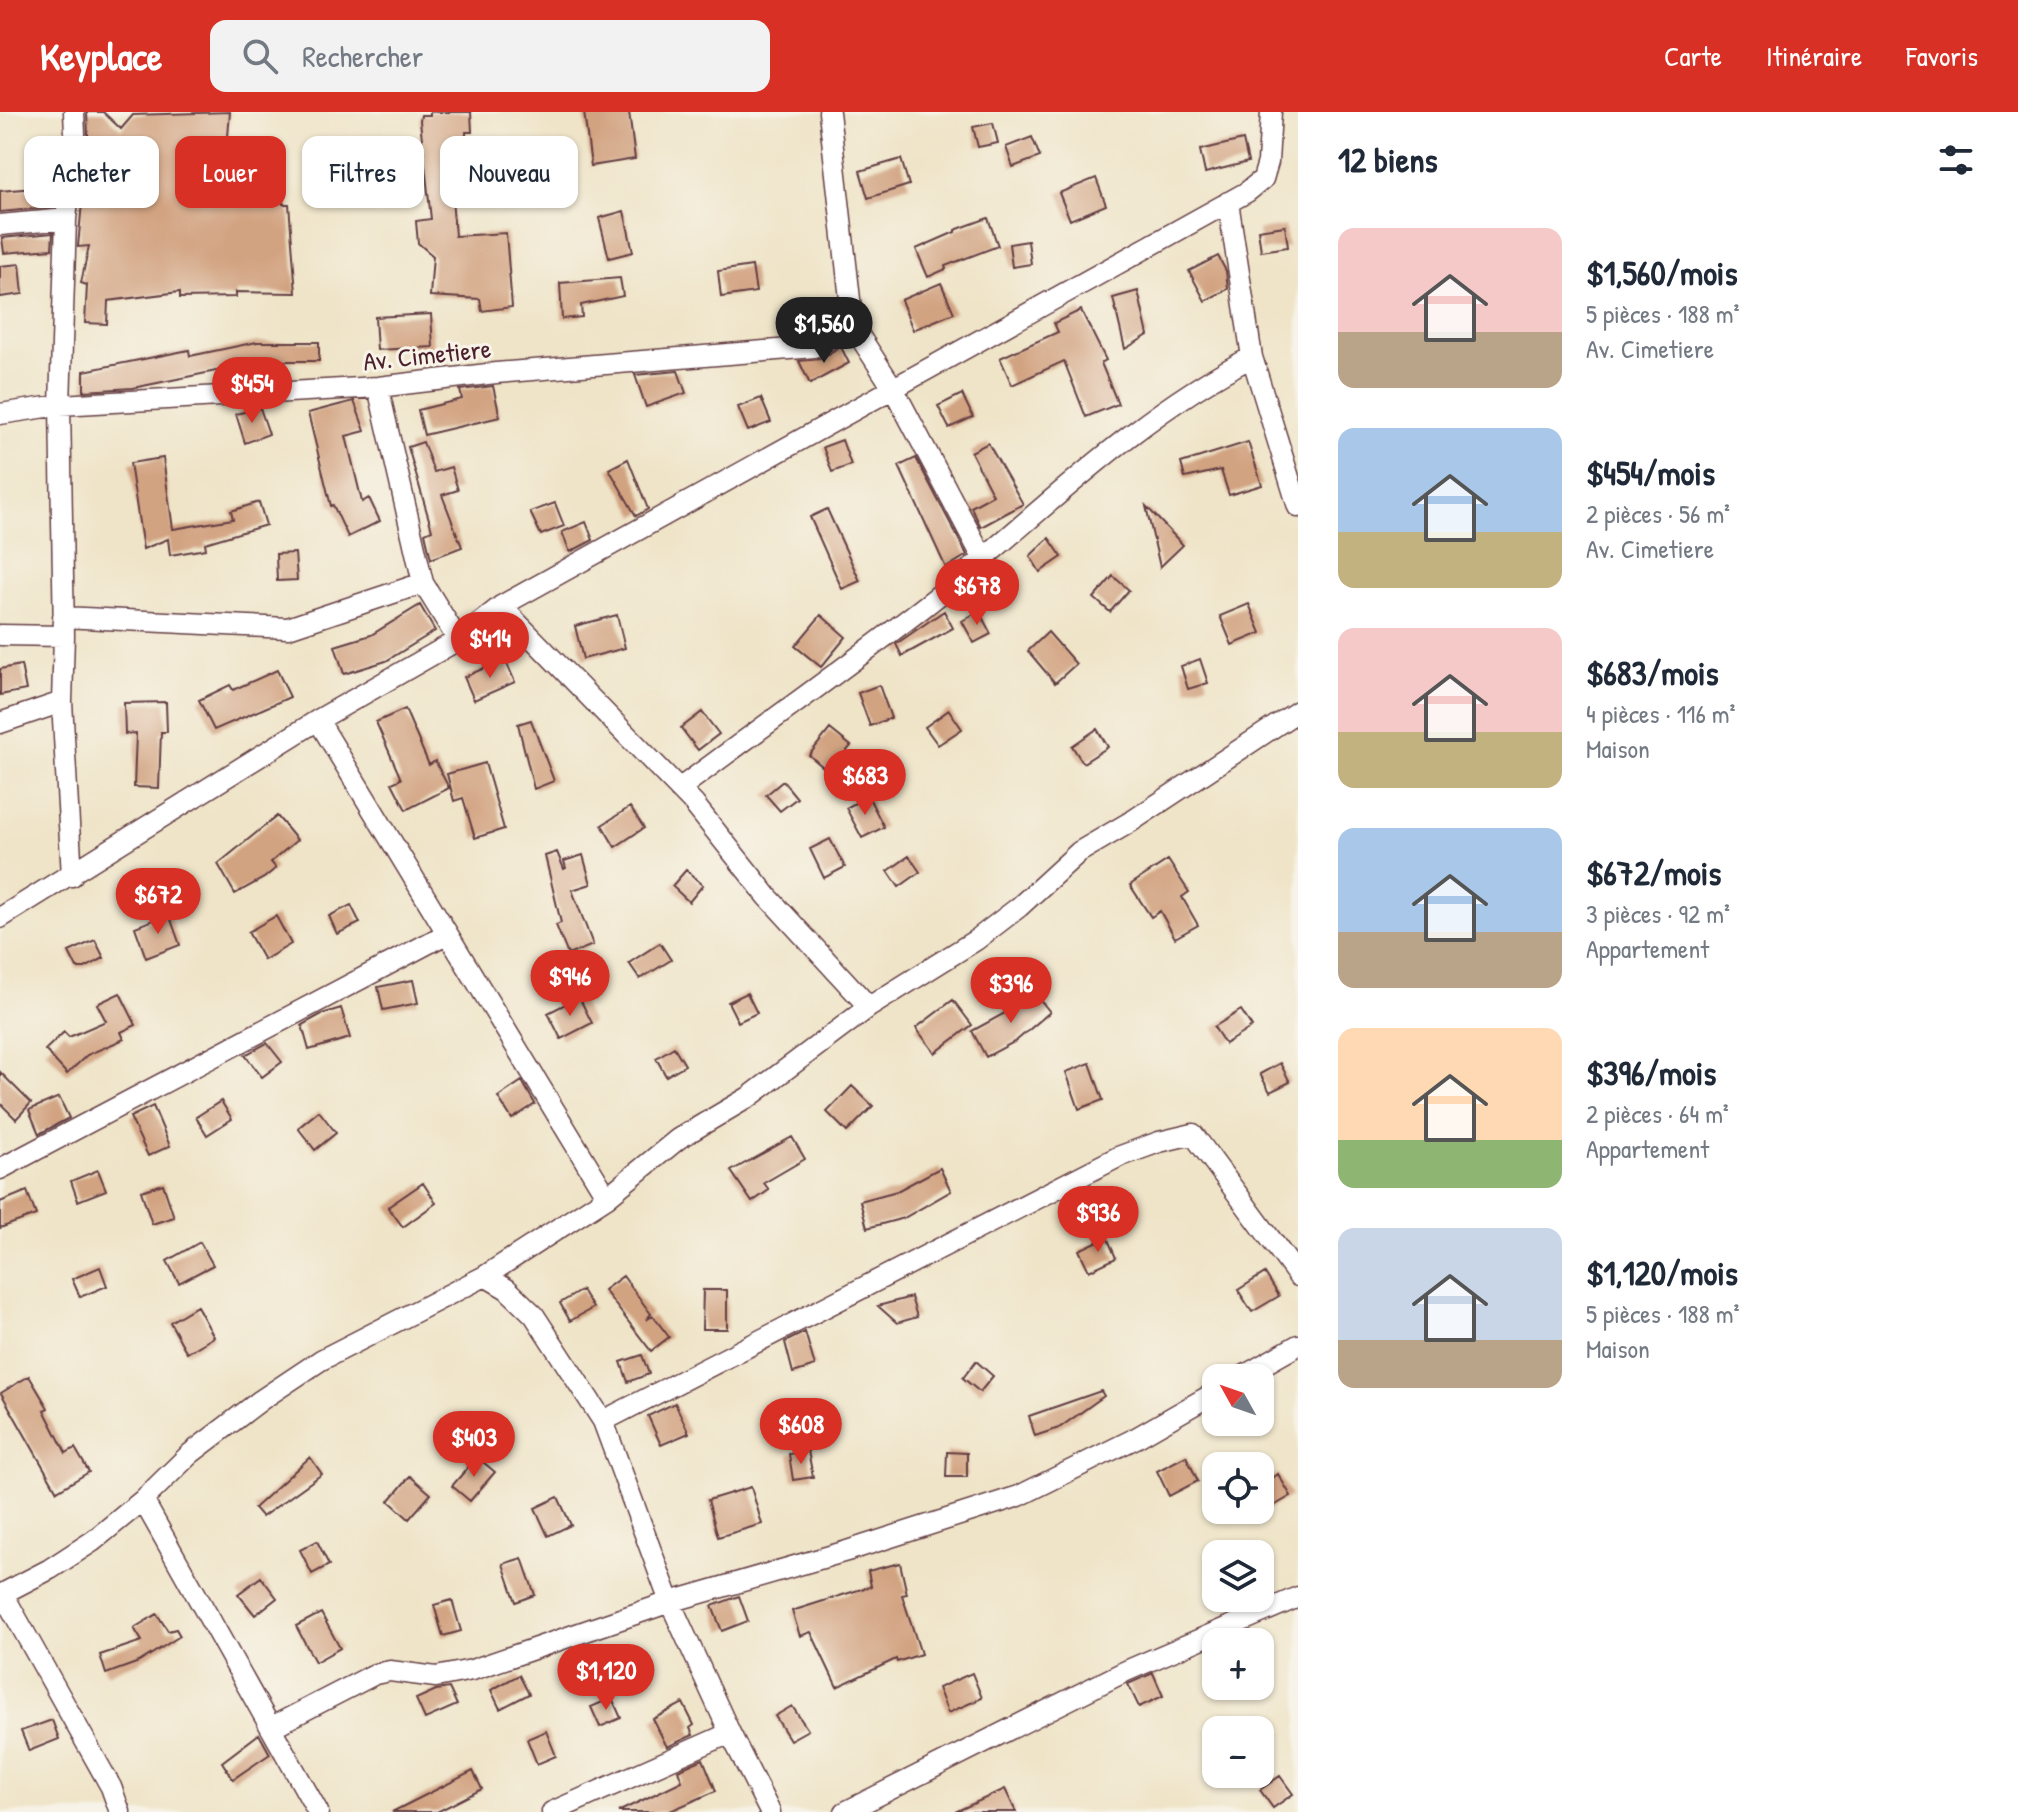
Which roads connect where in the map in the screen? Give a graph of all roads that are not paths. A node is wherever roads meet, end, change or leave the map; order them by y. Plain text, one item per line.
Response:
1 (74, 112) edge
2 (829, 112) edge
3 (1271, 112) edge
4 (1228, 202) junction
5 (66, 219) junction
6 (0, 225) edge
7 (853, 326) junction
8 (1252, 357) junction
9 (378, 387) junction
10 (893, 388) junction
11 (60, 405) junction
12 (0, 414) edge
13 (1298, 507) edge
14 (983, 558) junction
15 (423, 583) junction
16 (501, 606) junction
17 (64, 627) junction
18 (0, 635) edge
19 (458, 640) junction
20 (62, 702) junction
21 (1298, 711) edge
22 (318, 720) junction
23 (0, 723) edge
24 (679, 789) junction
25 (72, 876) junction
26 (0, 918) edge
27 (446, 934) junction
28 (869, 1007) junction
29 (0, 1169) edge
30 (607, 1197) junction
31 (485, 1276) junction
32 (1298, 1276) edge
33 (1298, 1345) edge
34 (1265, 1364) edge
35 (1202, 1400) edge
36 (603, 1421) junction
37 (143, 1500) junction
38 (2, 1594) edge
39 (1298, 1597) edge
40 (670, 1602) junction
41 (272, 1727) junction
42 (730, 1733) junction
43 (120, 1812) edge
44 (318, 1812) edge
45 (552, 1812) edge
46 (770, 1812) edge
47 (845, 1812) edge

1 - 5 street
2 - 7 street
3 - 4 street
4 - 8 street
4 - 10 street
5 - 6 street
5 - 11 street
7 - 9 street, Av. Cimetiere
7 - 10 street
8 - 13 street
8 - 14 street
9 - 11 street, Av. Cimetiere
9 - 15 street
10 - 14 street
10 - 16 street
11 - 12 street, Av. Cimetiere
11 - 17 street
14 - 24 street
15 - 17 street
15 - 19 street
16 - 19 street
16 - 24 street
17 - 18 street
17 - 20 street
19 - 22 street
20 - 23 street
20 - 25 street
21 - 28 street
22 - 25 street
22 - 27 street
24 - 28 street
25 - 26 street
27 - 29 street
27 - 30 street
28 - 30 street
30 - 31 street
31 - 36 street
31 - 37 street
32 - 36 street
33 - 34 street
35 - 40 street
36 - 40 street
37 - 38 street
37 - 41 street
38 - 43 street
39 - 47 street
40 - 41 street
40 - 42 street
41 - 44 street
42 - 45 street
42 - 46 street

